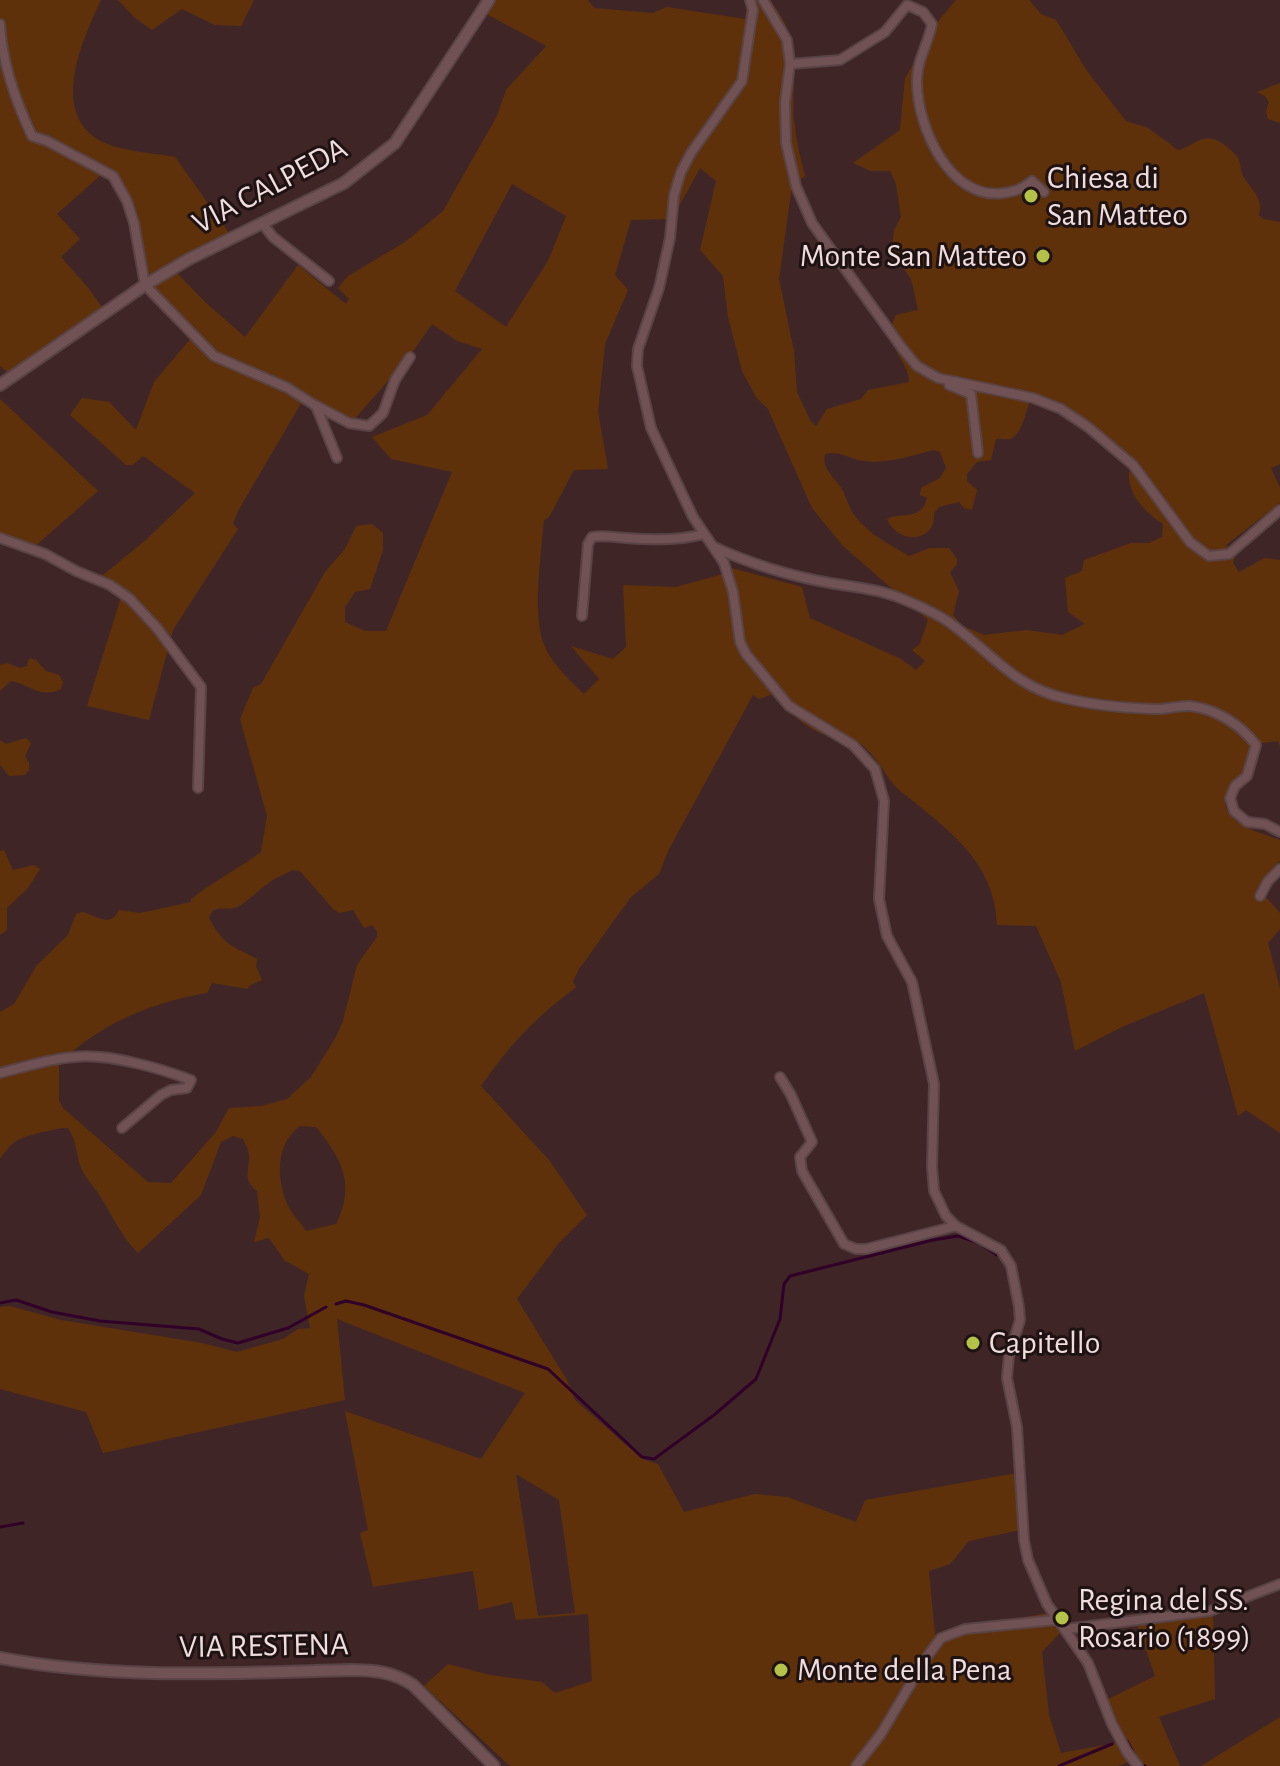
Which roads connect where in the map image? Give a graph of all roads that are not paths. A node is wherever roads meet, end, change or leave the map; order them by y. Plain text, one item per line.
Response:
1 (489, 0) edge
2 (750, 0) edge
3 (763, 0) edge
4 (0, 24) edge
5 (790, 64) junction
6 (1044, 192) dead end
7 (262, 223) junction
8 (329, 281) dead end
9 (145, 285) junction
10 (410, 357) dead end
11 (938, 378) junction
12 (0, 385) edge
13 (316, 406) junction
14 (978, 453) dead end
15 (337, 458) dead end
16 (1280, 510) edge
17 (704, 534) junction
18 (0, 538) edge
19 (714, 547) junction
20 (582, 616) dead end
21 (198, 788) dead end
22 (1280, 832) edge
23 (1280, 869) edge
24 (1260, 896) dead end
25 (0, 1073) edge
26 (780, 1077) dead end
27 (122, 1128) dead end
28 (956, 1226) junction
29 (1280, 1584) edge
30 (1056, 1620) junction
31 (1066, 1629) junction
32 (0, 1658) edge
33 (494, 1766) edge
34 (856, 1766) edge
35 (1138, 1766) edge

1 - 7 street, VIA CALPEDA
2 - 17 street
3 - 5 street
4 - 9 street
5 - 6 street
5 - 11 street
7 - 8 street
7 - 9 street, VIA CALPEDA
9 - 12 street, VIA CALPEDA
9 - 13 street
10 - 13 street
11 - 14 street
11 - 16 street
13 - 15 street
17 - 19 street
17 - 20 street
18 - 21 street
19 - 22 street
19 - 28 street
23 - 24 street
25 - 27 street
26 - 28 street
28 - 30 street
29 - 31 street
30 - 31 street
30 - 34 street
31 - 35 street
32 - 33 street, VIA RESTENA

